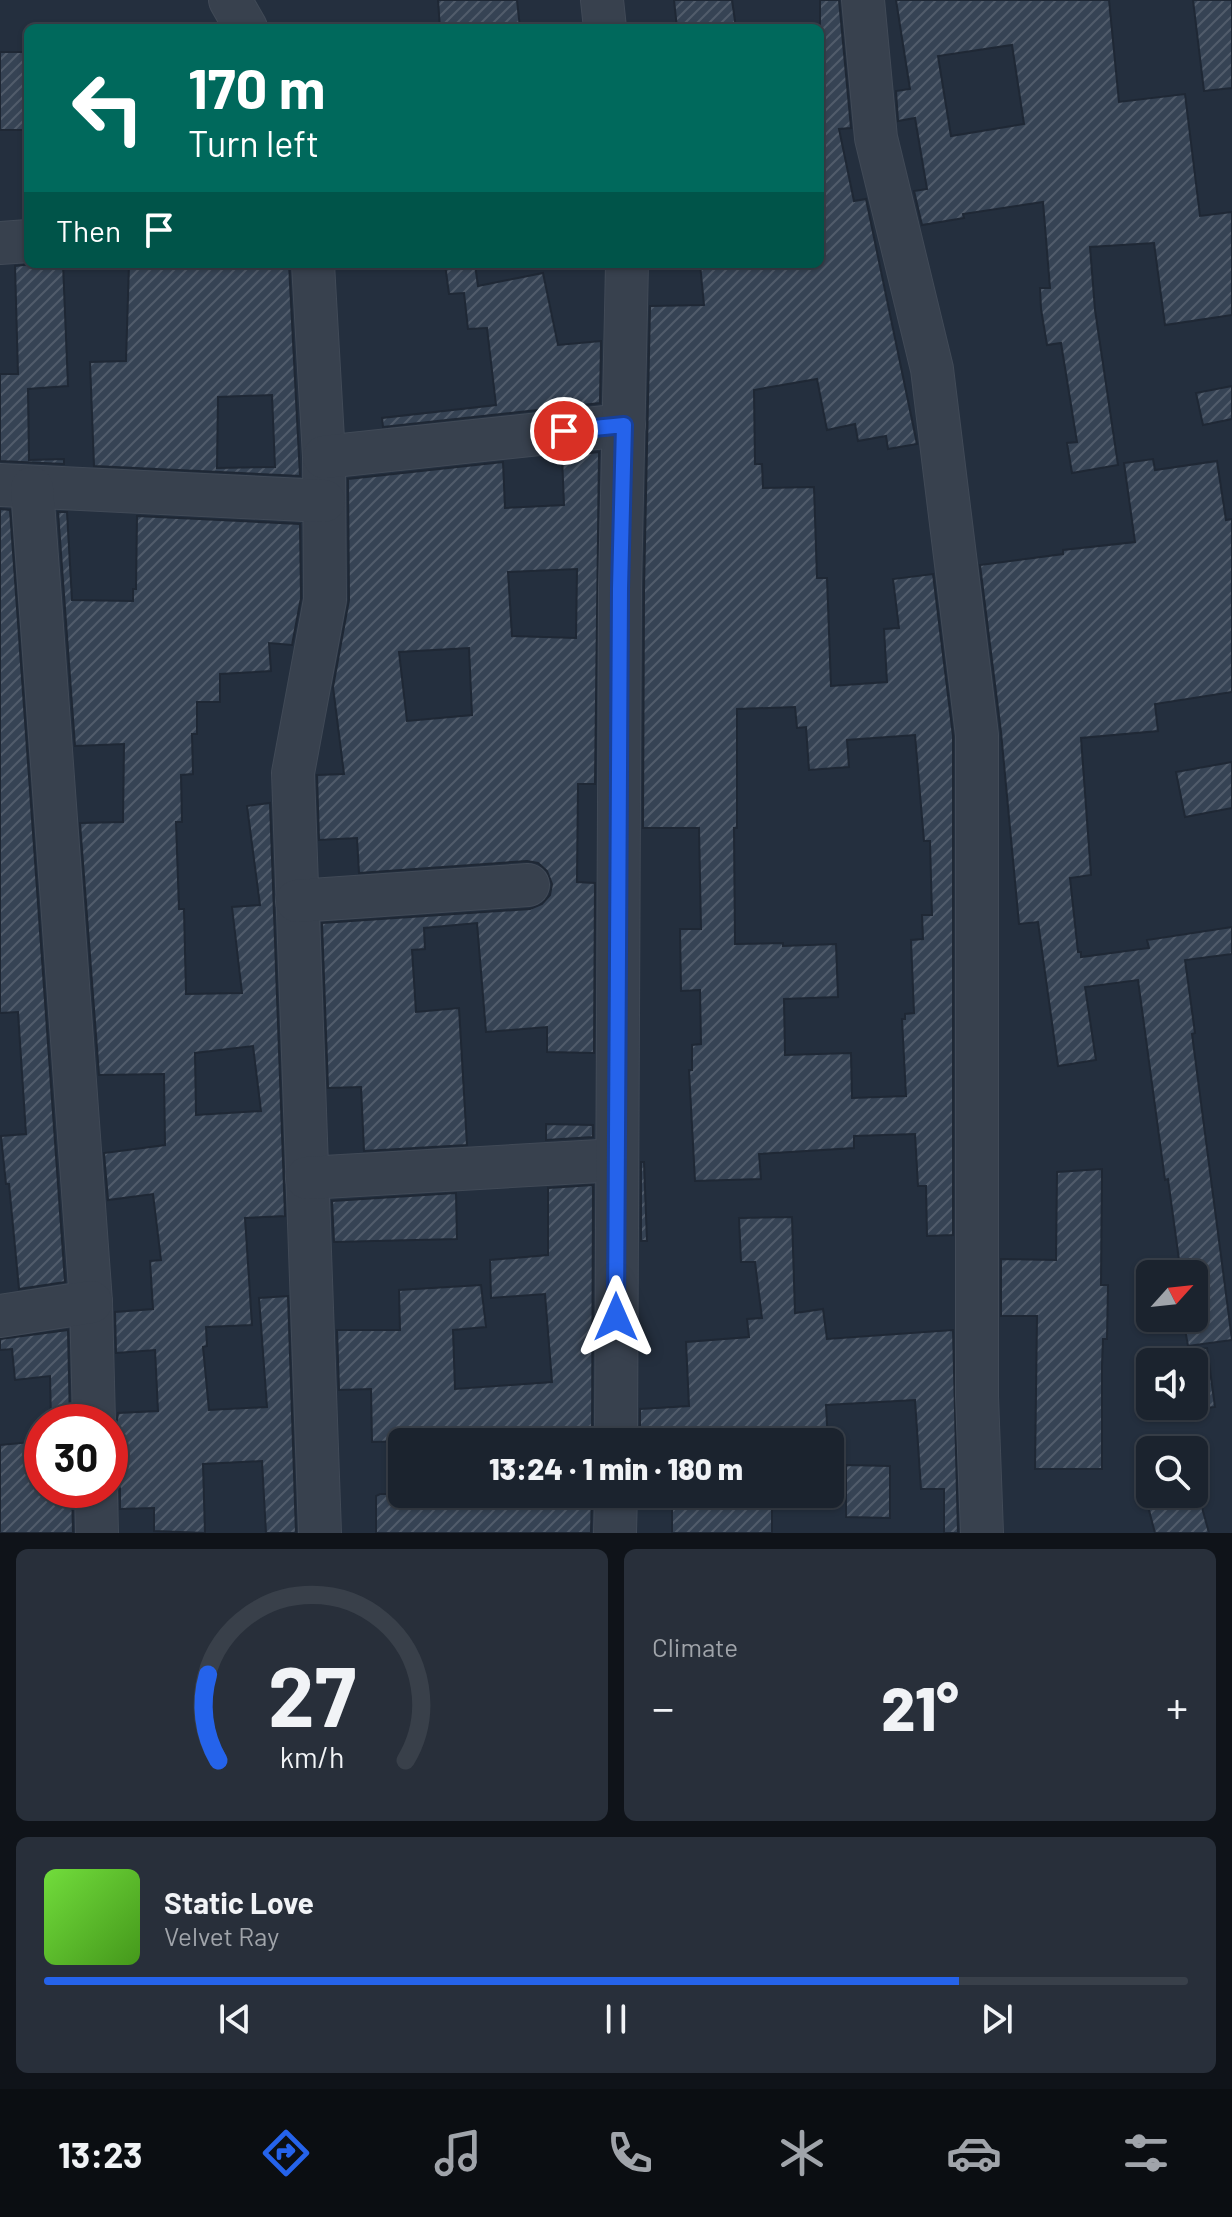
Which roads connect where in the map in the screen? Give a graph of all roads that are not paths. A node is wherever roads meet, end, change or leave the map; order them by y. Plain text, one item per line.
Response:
1 (230, 0) edge
2 (602, 0) edge
3 (863, 0) edge
4 (244, 24) edge
5 (605, 24) edge
6 (24, 241) edge
7 (0, 243) edge
8 (313, 268) edge
9 (627, 268) edge
10 (624, 425) junction
11 (324, 457) junction
12 (16, 487) edge
13 (324, 501) junction
14 (528, 885) dead end
15 (297, 901) junction
16 (617, 1160) junction
17 (307, 1178) junction
18 (91, 1302) junction
19 (0, 1316) edge
20 (94, 1404) edge
21 (616, 1428) edge
22 (96, 1508) edge
23 (616, 1508) edge
24 (97, 1533) edge
25 (320, 1533) edge
26 (615, 1533) edge
27 (982, 1533) edge

1 - 4 street
2 - 5 street
3 - 27 street
6 - 7 street
8 - 11 street
9 - 10 street
10 - 11 street
10 - 16 street
11 - 13 street
12 - 13 street
12 - 18 street
13 - 15 street
14 - 15 street
15 - 17 street
16 - 17 street
16 - 21 street
17 - 25 street
18 - 19 street
18 - 20 street
22 - 24 street
23 - 26 street

